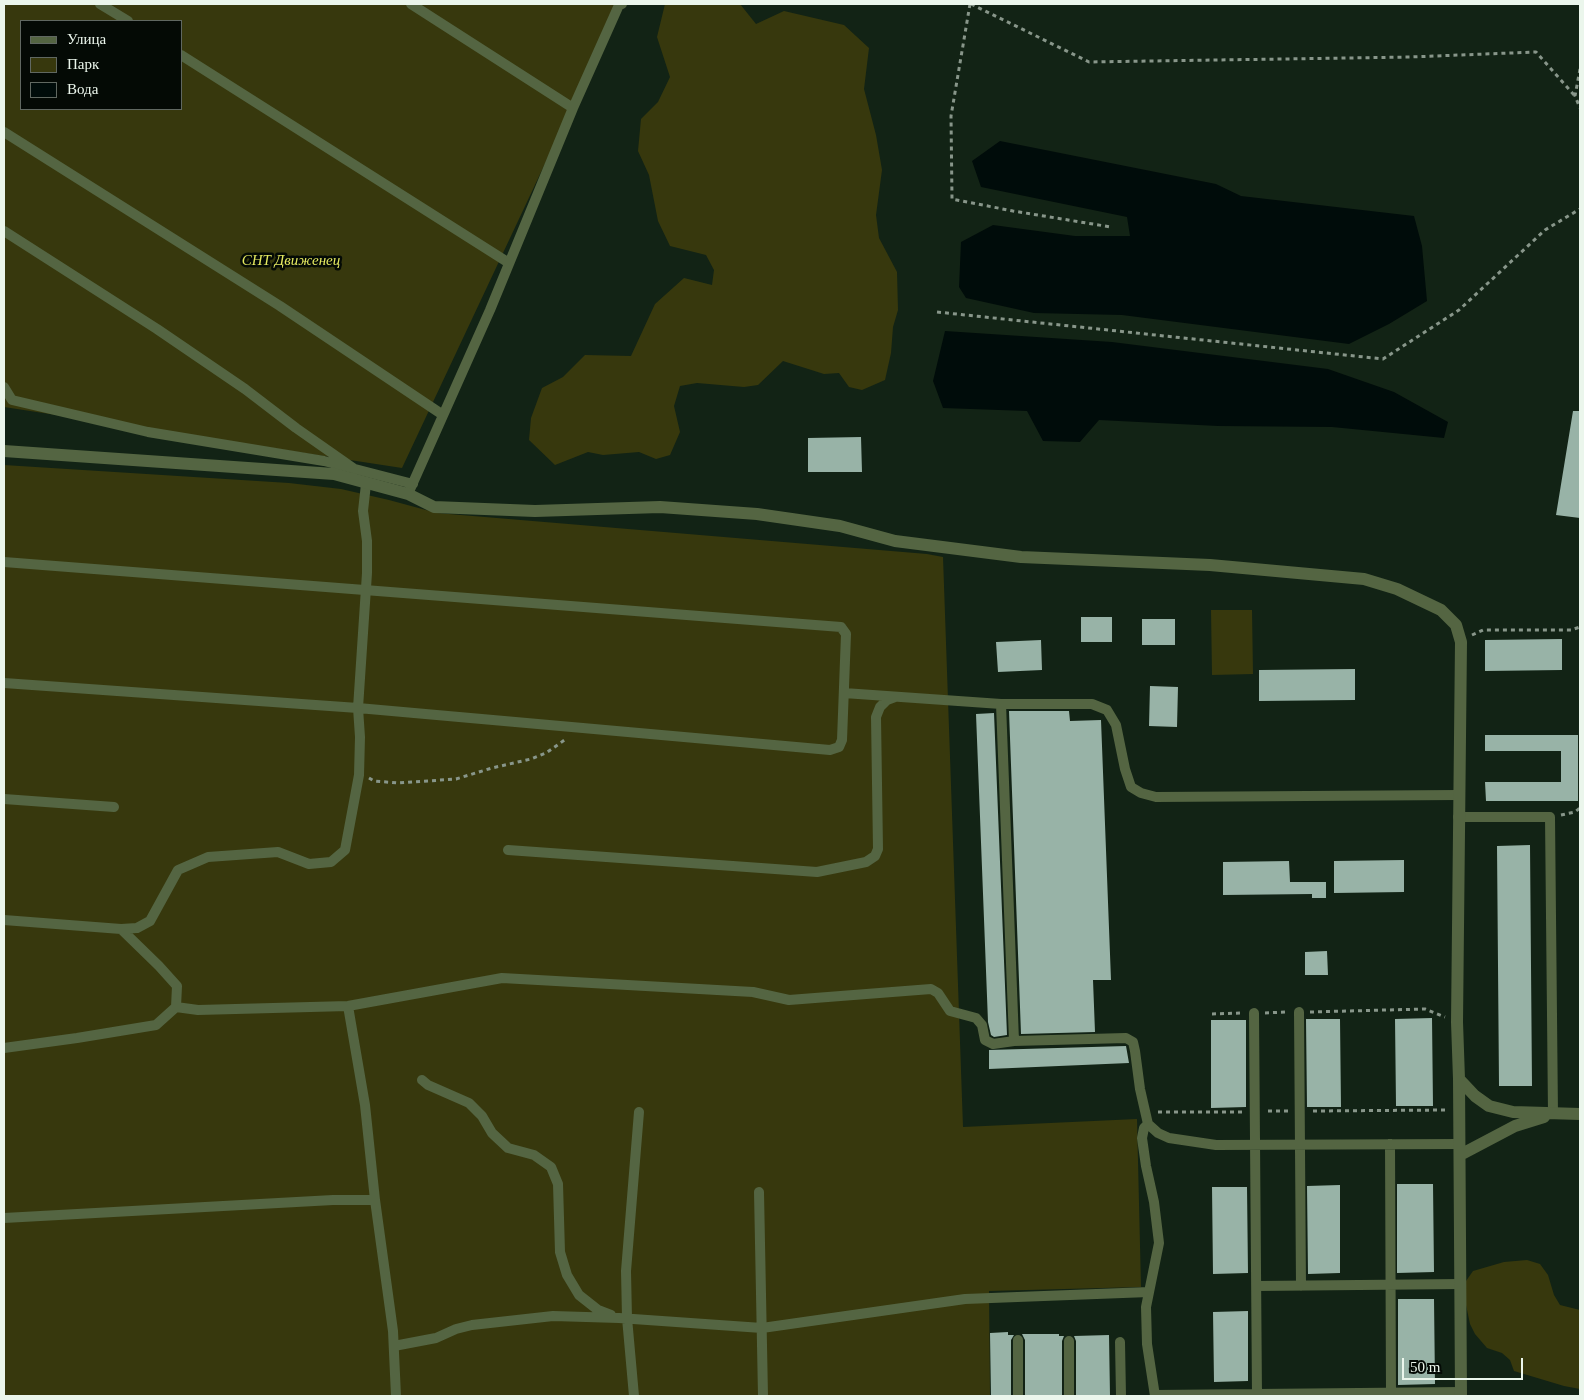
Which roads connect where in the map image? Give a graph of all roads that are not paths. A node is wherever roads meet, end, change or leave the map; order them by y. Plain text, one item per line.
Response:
1 (100, 4) edge
2 (411, 4) edge
3 (619, 4) edge
4 (126, 20) edge
5 (182, 56) edge
6 (573, 108) junction
7 (4, 132) edge
8 (4, 231) edge
9 (509, 263) junction
10 (4, 387) edge
11 (443, 415) junction
12 (4, 451) edge
13 (356, 470) junction
14 (366, 484) junction
15 (410, 489) junction
16 (4, 562) edge
17 (366, 590) junction
18 (4, 683) edge
19 (844, 693) junction
20 (895, 697) junction
21 (1001, 704) junction
22 (358, 708) junction
23 (1458, 795) junction
24 (4, 799) edge
25 (114, 807) dead end
26 (1458, 818) junction
27 (508, 850) dead end
28 (4, 920) edge
29 (121, 929) junction
30 (348, 1006) junction
31 (176, 1007) junction
32 (1299, 1012) road end
33 (1254, 1013) road end
34 (1014, 1041) junction
35 (4, 1048) edge
36 (1459, 1079) junction
37 (422, 1080) dead end
38 (639, 1112) dead end
39 (1553, 1114) junction
40 (1580, 1114) edge
41 (1148, 1124) junction
42 (1390, 1144) junction
43 (1256, 1145) junction
44 (1300, 1145) junction
45 (1460, 1149) junction
46 (758, 1192) dead end
47 (375, 1200) junction
48 (4, 1218) edge
49 (1461, 1284) junction
50 (1391, 1285) junction
51 (1256, 1286) junction
52 (1301, 1286) junction
53 (1149, 1292) junction
54 (623, 1318) junction
55 (762, 1328) junction
56 (1018, 1340) dead end
57 (1069, 1341) dead end
58 (1120, 1342) dead end
59 (394, 1346) junction
60 (1461, 1394) edge
61 (1257, 1395) edge
62 (1391, 1395) edge
63 (396, 1396) edge
64 (634, 1396) edge
65 (763, 1396) edge
66 (1018, 1396) edge
67 (1069, 1396) edge
68 (1121, 1396) edge
69 (1155, 1396) edge

1 - 4 lane
2 - 6 lane
3 - 6 lane
5 - 9 lane
6 - 9 lane
7 - 11 lane
8 - 13 lane
9 - 11 lane
10 - 13 lane
11 - 15 lane
12 - 14 street
13 - 15 lane
14 - 15 street
14 - 17 lane
15 - 23 street
16 - 17 lane
17 - 19 lane
17 - 22 lane
18 - 22 lane
19 - 20 lane
19 - 22 lane
20 - 21 lane
20 - 27 lane
21 - 23 lane
21 - 34 lane
22 - 29 lane
23 - 26 street
24 - 25 lane
26 - 36 street
26 - 39 lane
28 - 29 lane
29 - 31 lane
30 - 31 lane
30 - 34 lane
30 - 47 lane
31 - 35 lane
32 - 44 lane
33 - 43 lane
34 - 41 lane
36 - 39 street
36 - 45 street
37 - 54 lane
38 - 54 lane
39 - 40 street
39 - 45 street
41 - 43 lane
41 - 53 lane
42 - 44 lane
42 - 45 lane
42 - 50 lane
43 - 44 lane
43 - 51 lane
44 - 52 lane
45 - 49 street
46 - 55 lane
47 - 48 lane
47 - 59 lane
49 - 50 lane
49 - 60 street
50 - 52 lane
50 - 62 lane
51 - 52 lane
51 - 61 lane
53 - 55 lane
53 - 69 lane
54 - 55 lane
54 - 59 lane
54 - 64 lane
55 - 65 lane
56 - 66 lane
57 - 67 lane
58 - 68 lane
59 - 63 lane
60 - 62 lane
61 - 62 lane
61 - 69 lane

